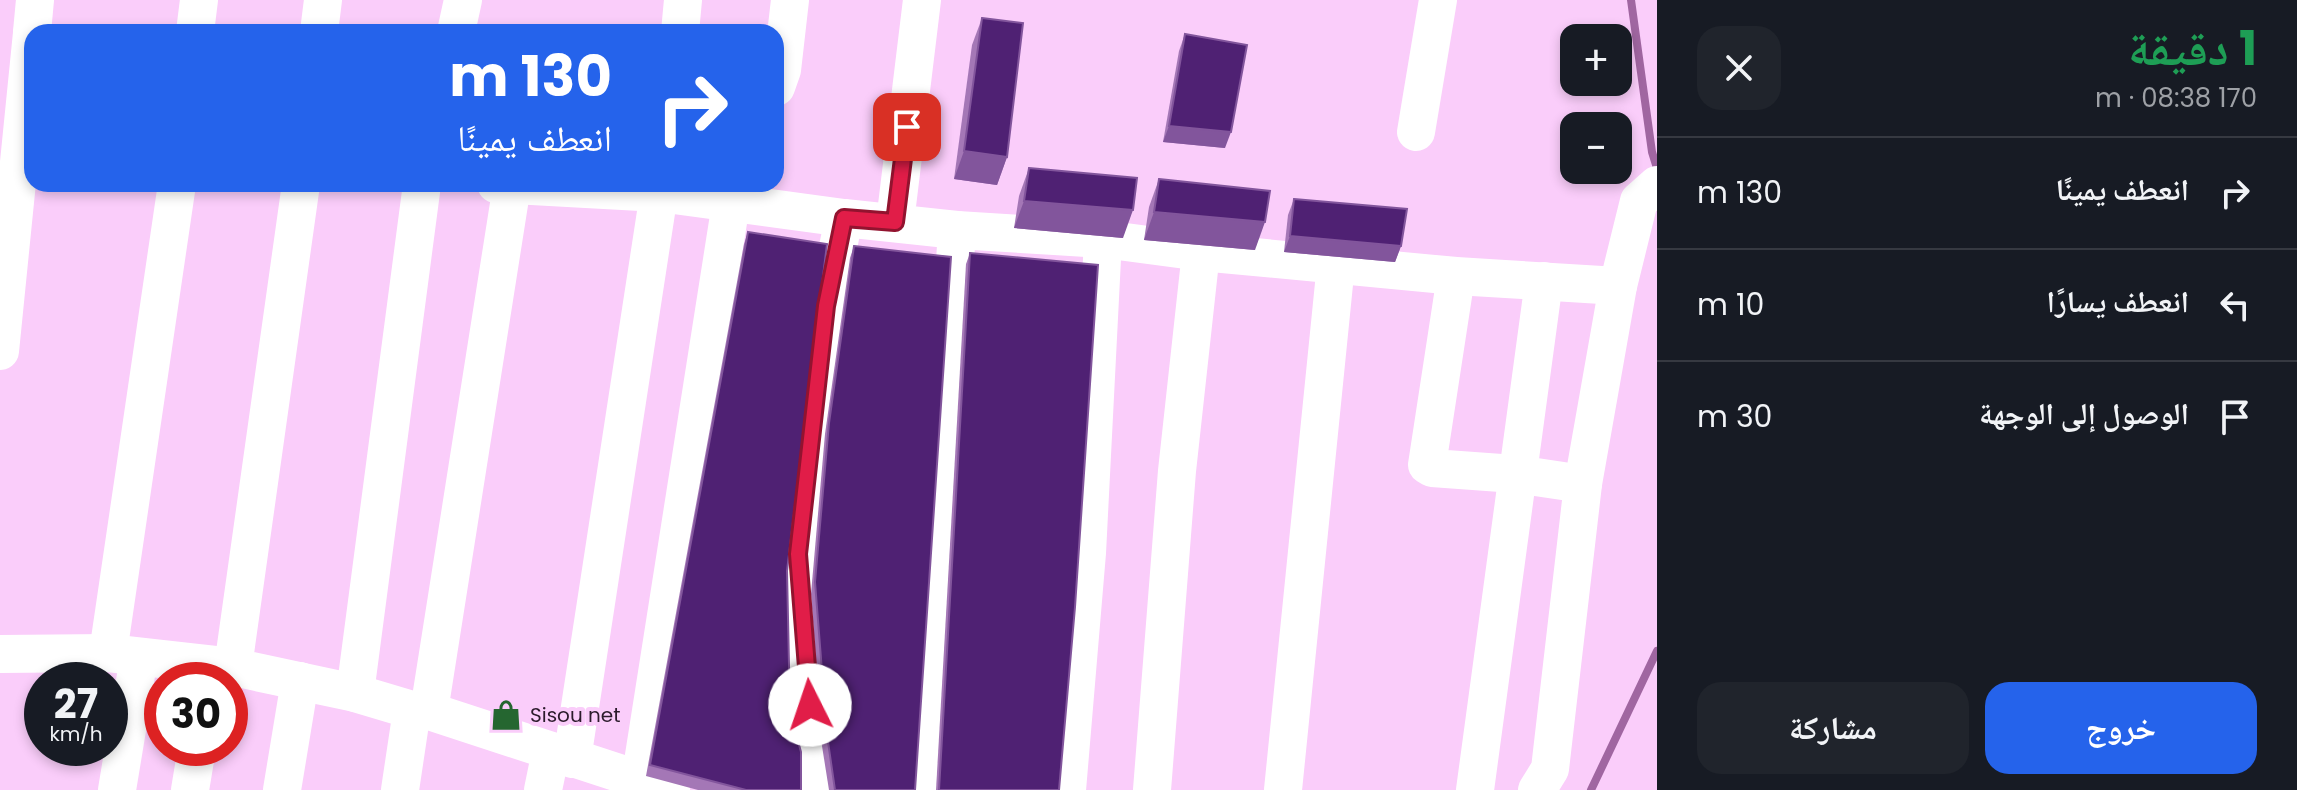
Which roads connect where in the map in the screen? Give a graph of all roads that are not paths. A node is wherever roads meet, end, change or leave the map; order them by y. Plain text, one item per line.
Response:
1 (35, 0) edge
2 (199, 0) edge
3 (323, 0) edge
4 (463, 0) edge
5 (683, 0) edge
6 (790, 0) edge
7 (922, 0) edge
8 (1438, 0) edge
9 (33, 24) edge
10 (196, 24) edge
11 (320, 24) edge
12 (458, 24) edge
13 (681, 24) edge
14 (784, 52) edge
15 (24, 112) edge
16 (1416, 132) dead end
17 (1657, 185) edge
18 (176, 192) edge
19 (300, 192) edge
20 (421, 192) edge
21 (503, 192) edge
22 (640, 192) edge
23 (659, 193) junction
24 (731, 203) junction
25 (844, 218) junction
26 (895, 222) junction
27 (957, 230) junction
28 (1103, 239) junction
29 (1201, 252) junction
30 (1336, 264) junction
31 (1456, 276) junction
32 (1544, 281) junction
33 (1618, 286) junction
34 (0, 351) edge
35 (1515, 474) junction
36 (1583, 484) junction
37 (123, 655) junction
38 (1, 660) edge
39 (165, 662) edge
40 (220, 662) edge
41 (248, 675) edge
42 (300, 681) junction
43 (355, 693) junction
44 (420, 710) junction
45 (561, 755) junction
46 (194, 766) edge
47 (655, 785) edge
48 (117, 790) edge
49 (190, 790) edge
50 (282, 790) edge
51 (400, 790) edge
52 (543, 790) edge
53 (818, 790) edge
54 (921, 790) edge
55 (1067, 790) edge
56 (1152, 790) edge
57 (1283, 790) edge
58 (1475, 790) edge
59 (1537, 790) edge

1 - 9 street
2 - 10 street
3 - 11 street
4 - 12 street
5 - 13 street
6 - 14 street
7 - 26 street
8 - 16 street
15 - 34 street
17 - 33 street
18 - 37 street
19 - 40 street
20 - 43 street
21 - 44 street
22 - 23 street
23 - 24 street
23 - 45 street
24 - 25 street
24 - 47 street
25 - 26 street
25 - 53 street
26 - 27 street
27 - 28 street
27 - 54 street
28 - 29 street
28 - 55 street
29 - 30 street
29 - 56 street
30 - 31 street
30 - 57 street
31 - 32 street
31 - 35 street
32 - 33 street
32 - 35 street
33 - 36 street
35 - 36 street
35 - 58 street
36 - 59 street
37 - 38 street
37 - 39 street
37 - 48 street
41 - 42 street
42 - 43 street
42 - 50 street
43 - 44 street
44 - 45 street
44 - 51 street
45 - 47 street
45 - 52 street
46 - 49 street

